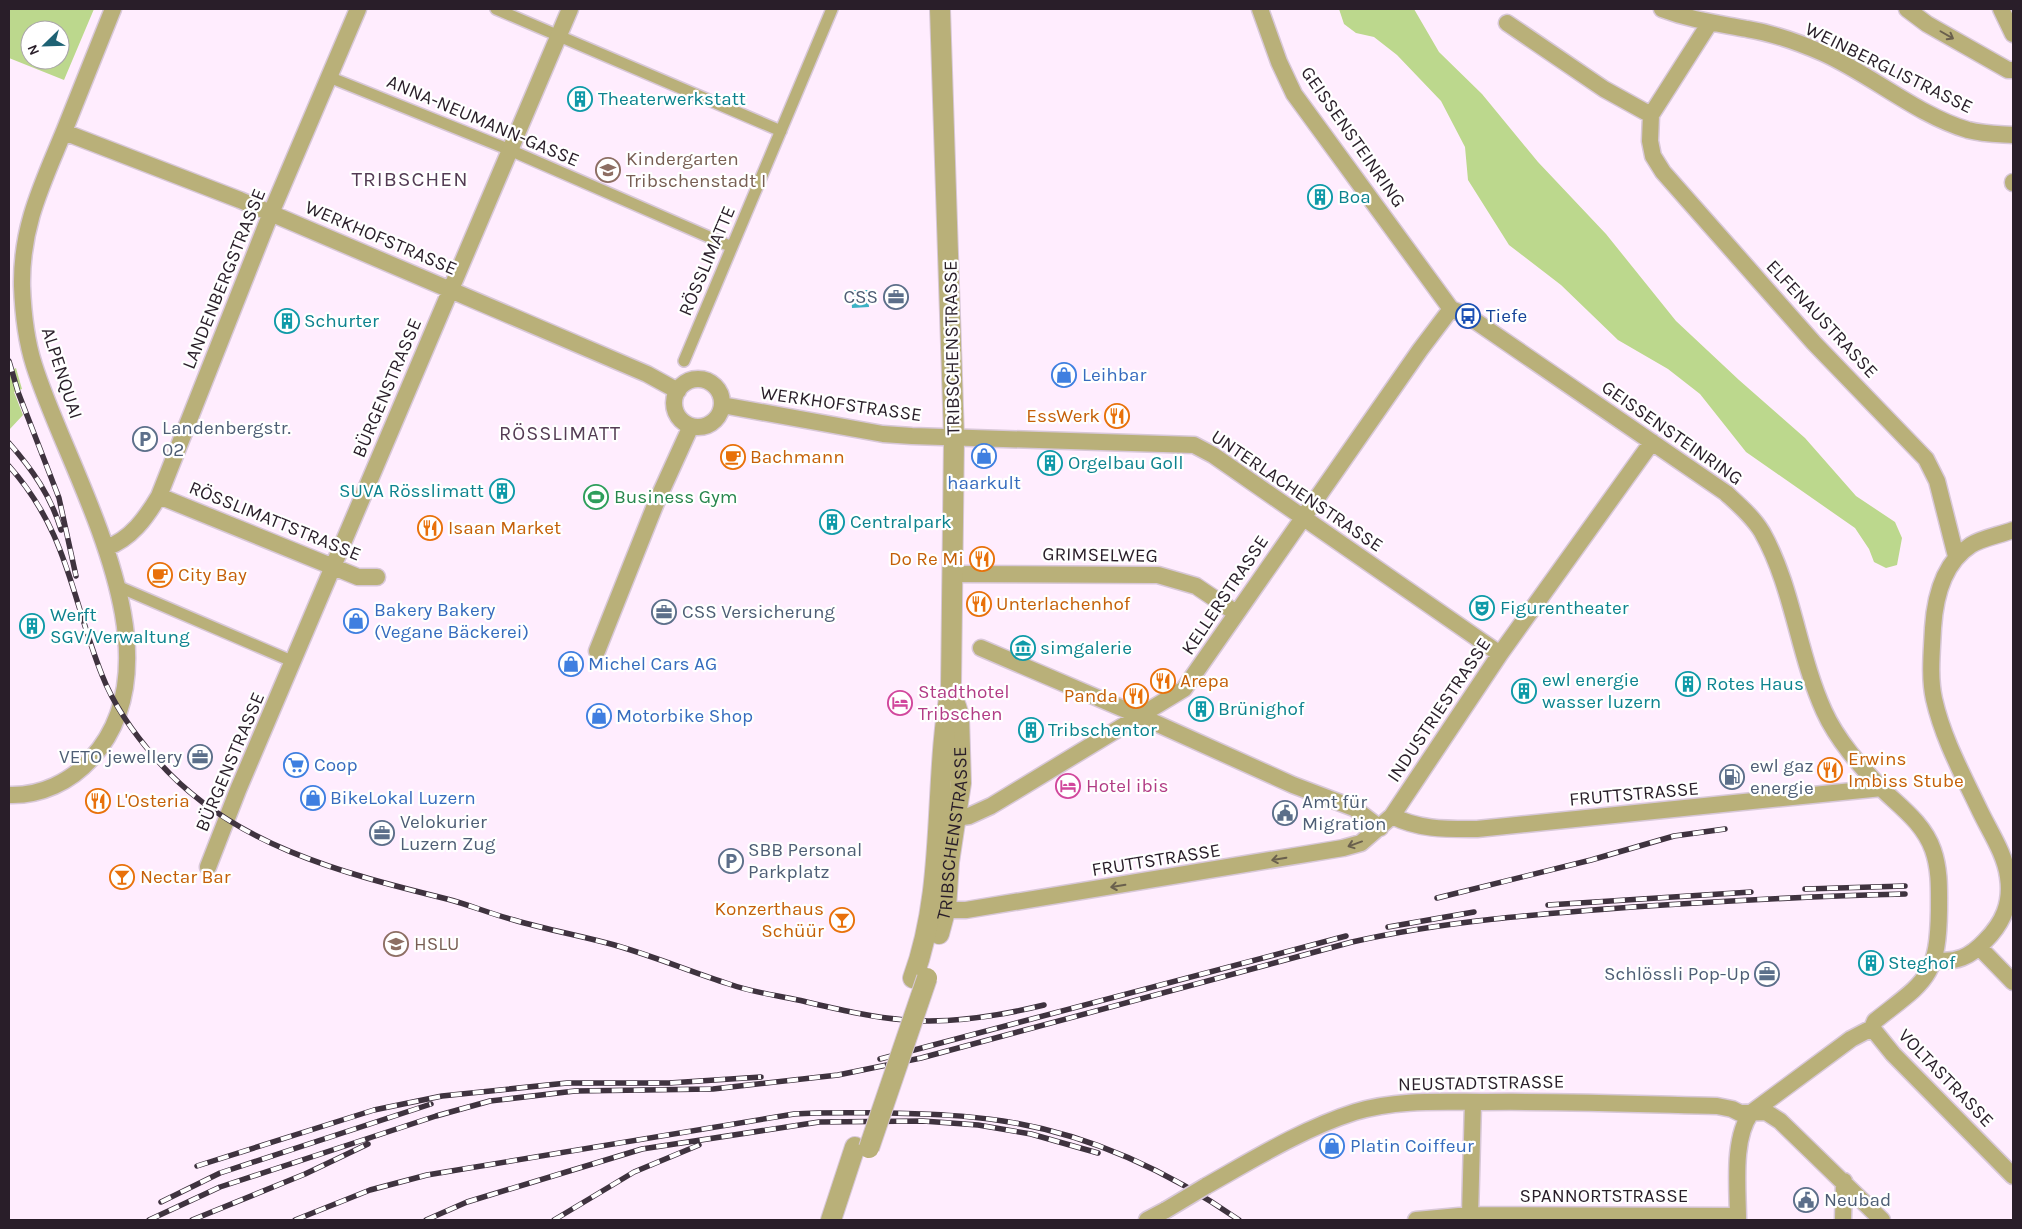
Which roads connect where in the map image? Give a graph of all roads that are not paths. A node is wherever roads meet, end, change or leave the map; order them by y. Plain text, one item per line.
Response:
1 (113, 9) edge
2 (358, 9) edge
3 (570, 9) edge
4 (832, 9) edge
5 (940, 9) edge
6 (1260, 9) edge
7 (1662, 9) edge
8 (1906, 9) edge
9 (2001, 9) edge
10 (504, 10) edge
11 (1507, 22) dead end
12 (1709, 24) junction
13 (2013, 34) edge
14 (559, 36) junction
15 (2013, 70) edge
16 (330, 77) junction
17 (1651, 115) junction
18 (781, 131) junction
19 (64, 132) junction
20 (2013, 134) edge
21 (510, 150) junction
22 (271, 213) junction
23 (732, 248) junction
24 (451, 289) junction
25 (1451, 309) junction
26 (684, 361) dead end
27 (678, 391) junction
28 (722, 405) junction
29 (691, 426) junction
30 (954, 437) junction
31 (1652, 442) junction
32 (159, 496) junction
33 (1302, 518) junction
34 (2013, 530) edge
35 (106, 548) junction
36 (1956, 556) junction
37 (334, 566) junction
38 (954, 574) junction
39 (377, 577) dead end
40 (117, 586) junction
41 (1236, 613) junction
42 (981, 648) dead end
43 (597, 651) dead end
44 (1500, 654) junction
45 (294, 662) junction
46 (951, 687) junction
47 (1140, 716) junction
48 (1882, 788) junction
49 (9, 795) edge
50 (1392, 816) junction
51 (956, 818) junction
52 (1380, 828) junction
53 (208, 867) dead end
54 (939, 909) junction
55 (1979, 948) junction
56 (1935, 960) junction
57 (2013, 982) edge
58 (1872, 1028) junction
59 (1473, 1102) junction
60 (1751, 1113) junction
61 (862, 1148) junction
62 (2013, 1176) edge
63 (1844, 1181) junction
64 (1470, 1215) junction
65 (1738, 1218) edge
66 (831, 1220) edge
67 (843, 1220) edge
68 (1147, 1220) edge
69 (1416, 1220) edge
70 (1843, 1220) edge
71 (1882, 1220) edge

1 - 19 street, ALPENQUAI
2 - 16 street, LANDENBERGSTRASSE
3 - 14 street, BÜRGENSTRASSE
4 - 18 street, RÖSSLIMATTE
5 - 30 street, TRIBSCHENSTRASSE
6 - 25 street, GEISSENSTEINRING
7 - 12 street, WEINBERGLISTRASSE
8 -> 15 street
9 - 13 street
10 - 14 street
11 - 17 street
12 - 17 street
12 - 20 street, WEINBERGLISTRASSE
14 - 18 street
14 - 21 street, BÜRGENSTRASSE
16 - 21 street, ANNA-NEUMANN-GASSE
16 - 22 street, LANDENBERGSTRASSE
17 - 36 street, ELFENAUSTRASSE
18 - 23 street, RÖSSLIMATTE
19 - 22 street, WERKHOFSTRASSE
19 - 35 street, ALPENQUAI
21 - 23 street, ANNA-NEUMANN-GASSE
21 - 24 street, BÜRGENSTRASSE
22 - 24 street, WERKHOFSTRASSE
22 - 32 street, LANDENBERGSTRASSE
23 - 26 street, RÖSSLIMATTE
24 - 27 street, WERKHOFSTRASSE
24 - 37 street, BÜRGENSTRASSE
25 - 31 street, GEISSENSTEINRING
25 - 33 street, KELLERSTRASSE
27 - 28 street
27 - 29 street
28 - 29 street
28 - 30 street, WERKHOFSTRASSE
29 - 43 street
30 - 33 street, UNTERLACHENSTRASSE
30 - 38 street, TRIBSCHENSTRASSE
31 - 44 street, INDUSTRIESTRASSE
31 - 48 street, GEISSENSTEINRING
32 - 35 street, LANDENBERGSTRASSE
32 - 37 street, RÖSSLIMATTSTRASSE
33 - 41 street, KELLERSTRASSE
33 - 44 street, UNTERLACHENSTRASSE
34 - 36 street
35 - 40 street, ALPENQUAI
36 - 55 street
37 - 39 street, RÖSSLIMATTSTRASSE
37 - 45 street, BÜRGENSTRASSE
38 - 41 street, GRIMSELWEG
38 - 46 street, TRIBSCHENSTRASSE
40 - 45 street
40 - 49 street, ALPENQUAI
41 - 47 street, KELLERSTRASSE
42 - 47 street
44 - 50 street, INDUSTRIESTRASSE
45 - 53 street, BÜRGENSTRASSE
46 - 51 street, TRIBSCHENSTRASSE
46 - 54 street, TRIBSCHENSTRASSE
47 - 51 street, KELLERSTRASSE
47 - 52 street
48 - 50 street, FRUTTSTRASSE
48 - 56 street, GEISSENSTEINRING
50 - 52 street, INDUSTRIESTRASSE
51 - 54 street, TRIBSCHENSTRASSE
52 -> 54 street, FRUTTSTRASSE
54 - 61 street, TRIBSCHENSTRASSE
55 - 56 street
55 - 57 street
56 - 58 street
58 - 60 street
58 - 62 street, VOLTASTRASSE
59 - 60 street, NEUSTADTSTRASSE
59 - 64 street
59 - 68 street, NEUSTADTSTRASSE, bridge
60 - 63 street, NEUSTADTSTRASSE
60 - 65 street
61 - 66 street
61 - 67 street
63 - 70 street
63 - 71 street, NEUSTADTSTRASSE
64 - 65 street, SPANNORTSTRASSE
64 - 69 street, SPANNORTSTRASSE

